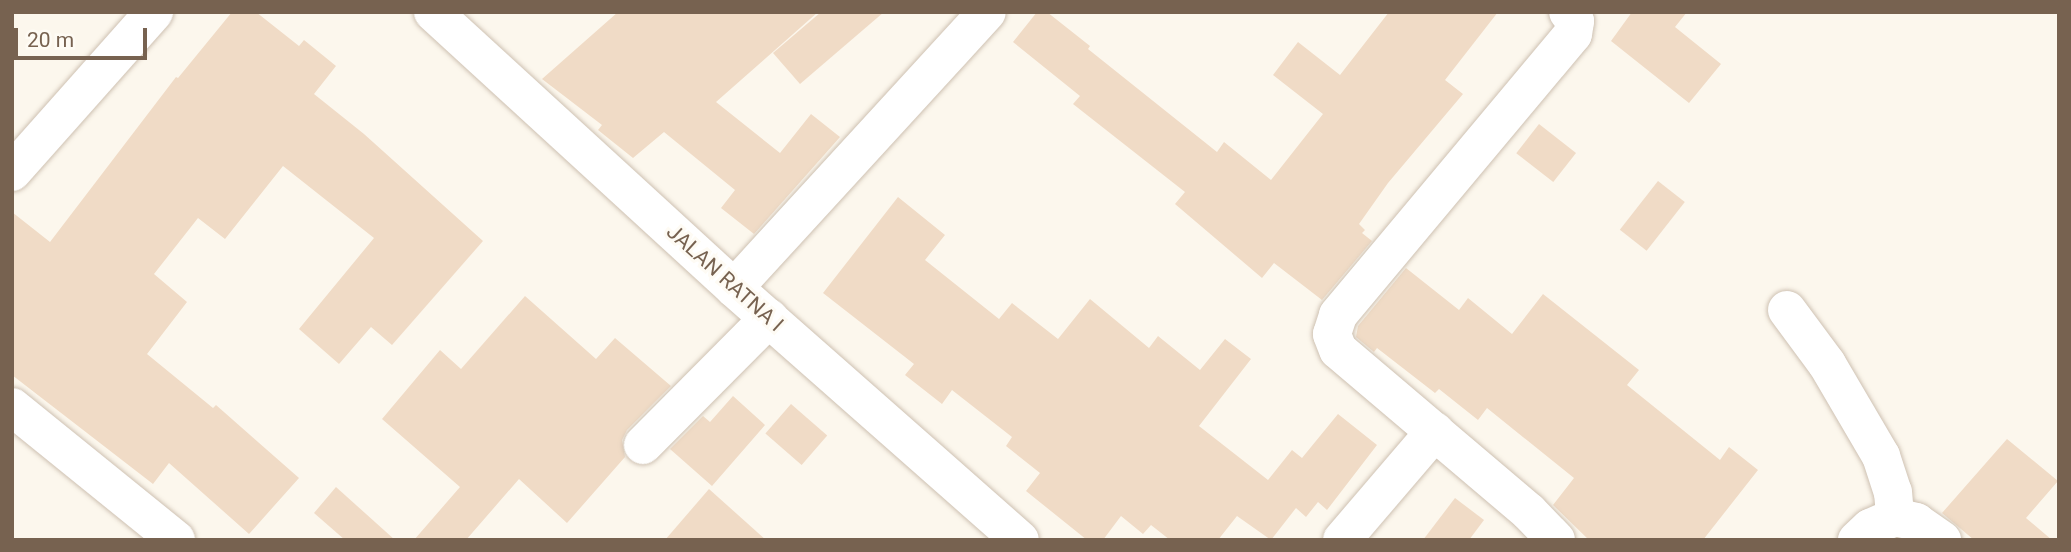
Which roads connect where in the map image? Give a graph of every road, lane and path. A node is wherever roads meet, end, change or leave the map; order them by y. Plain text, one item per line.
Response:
1 (154, 12) edge
2 (433, 12) edge
3 (987, 12) edge
4 (1572, 17) edge
5 (12, 172) edge
6 (734, 288) junction
7 (1787, 310) dead end
8 (769, 318) junction
9 (12, 407) edge
10 (1435, 431) junction
11 (643, 445) dead end
12 (1895, 517) junction
13 (176, 540) edge
14 (1020, 540) edge
15 (1342, 540) edge
16 (1556, 540) edge
17 (1857, 540) edge
18 (1942, 540) edge

1 - 5 street
2 - 6 street, JALAN RATNA I
3 - 6 street
4 - 10 street
6 - 8 street, JALAN RATNA I
7 - 12 street
8 - 11 street
8 - 14 street, JALAN RATNA I
9 - 13 street
10 - 15 street
10 - 16 street
12 - 17 street
12 - 18 street

